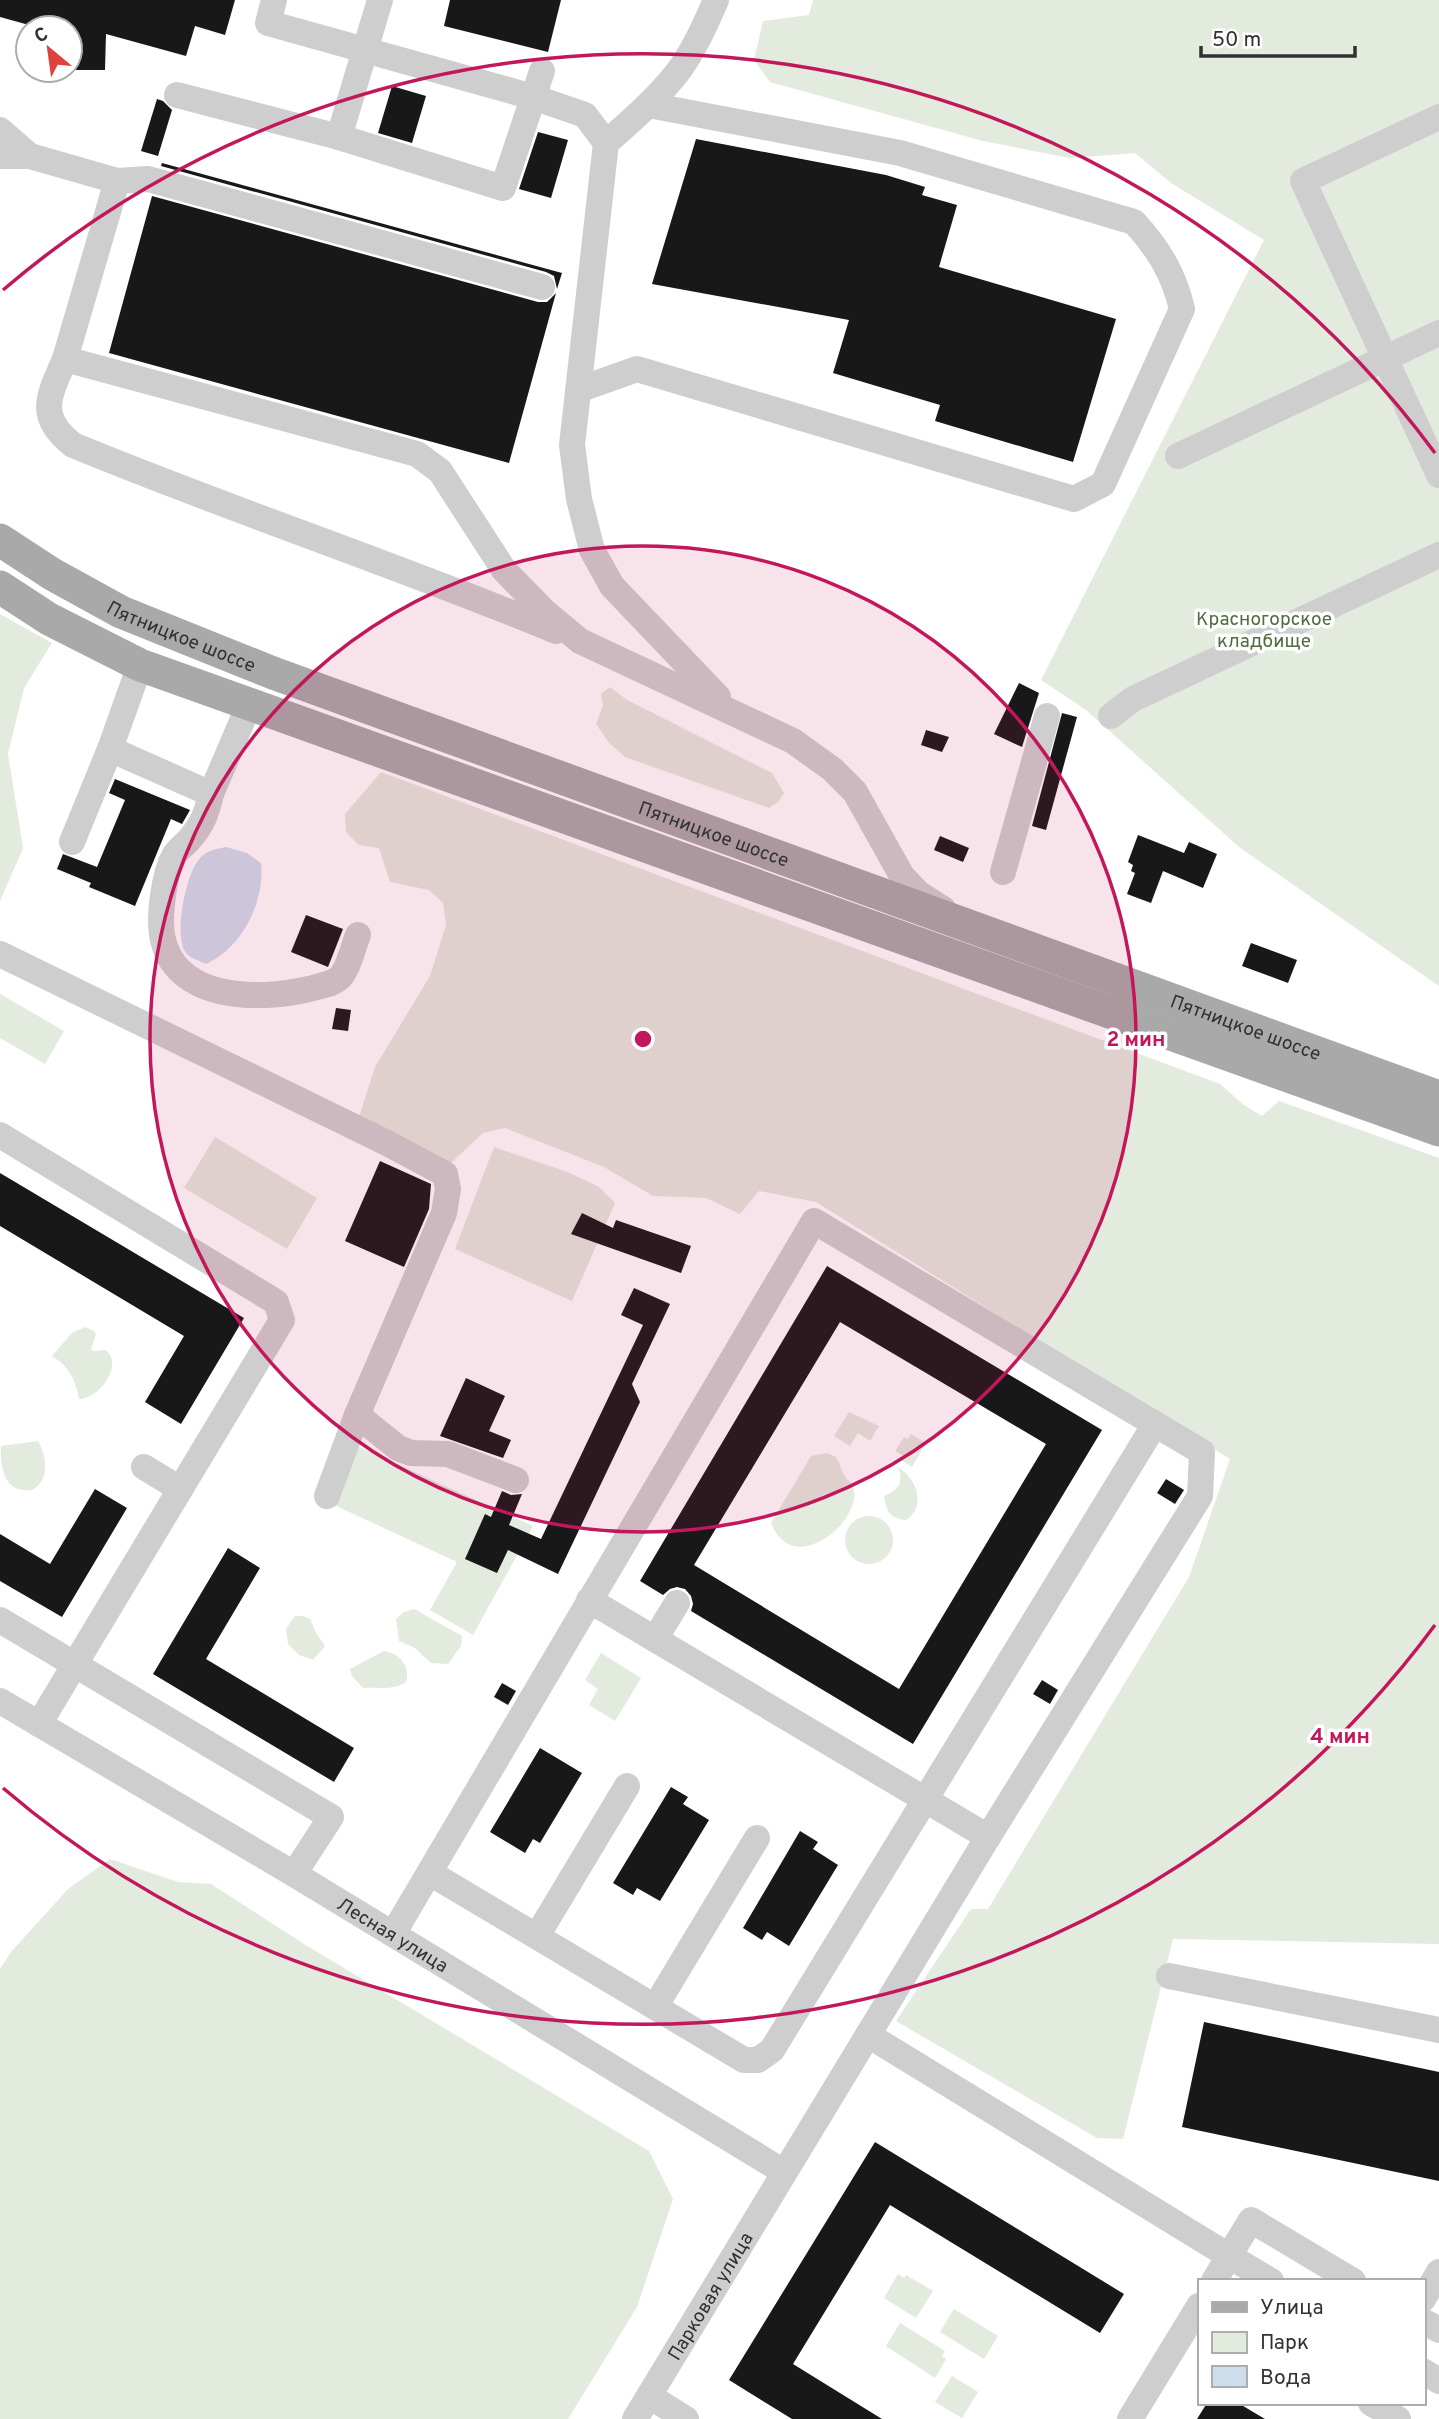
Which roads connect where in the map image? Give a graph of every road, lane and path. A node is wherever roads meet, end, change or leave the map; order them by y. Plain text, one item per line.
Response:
1 (274, 0) edge
2 (380, 0) edge
3 (716, 0) edge
4 (365, 50) junction
5 (541, 71) dead end
6 (177, 94) dead end
7 (533, 97) junction
8 (649, 105) junction
9 (1439, 117) edge
10 (0, 130) edge
11 (339, 138) junction
12 (606, 143) junction
13 (0, 156) edge
14 (30, 156) junction
15 (117, 181) junction
16 (542, 287) dead end
17 (1439, 333) edge
18 (1385, 358) junction
19 (65, 359) junction
20 (578, 390) junction
21 (1178, 456) dead end
22 (1439, 475) edge
23 (0, 540) edge
24 (1439, 555) edge
25 (0, 587) edge
26 (580, 641) junction
27 (140, 664) junction
28 (249, 705) junction
29 (732, 711) junction
30 (1047, 716) dead end
31 (1111, 716) dead end
32 (110, 749) junction
33 (211, 794) junction
34 (72, 842) dead end
35 (1003, 872) dead end
36 (358, 935) dead end
37 (1007, 941) junction
38 (0, 954) edge
39 (1439, 1097) edge
40 (1439, 1130) edge
41 (0, 1135) edge
42 (357, 1415) junction
43 (1156, 1424) junction
44 (144, 1468) dead end
45 (516, 1480) dead end
46 (180, 1489) junction
47 (327, 1496) dead end
48 (589, 1600) junction
49 (677, 1603) dead end
50 (0, 1620) edge
51 (656, 1639) junction
52 (75, 1664) junction
53 (0, 1701) edge
54 (39, 1724) junction
55 (627, 1786) dead end
56 (925, 1800) junction
57 (757, 1838) dead end
58 (988, 1838) junction
59 (430, 1872) junction
60 (294, 1874) junction
61 (393, 1934) junction
62 (537, 1936) junction
63 (1169, 1976) dead end
64 (655, 2007) junction
65 (1439, 2030) edge
66 (868, 2035) junction
67 (784, 2172) junction
68 (1229, 2256) junction
69 (1439, 2273) edge
70 (1215, 2279) edge
71 (1267, 2279) edge
72 (1350, 2279) edge
73 (1425, 2296) edge
74 (1198, 2307) edge
75 (649, 2396) junction
76 (1374, 2405) edge
77 (635, 2419) edge
78 (686, 2419) edge
79 (1130, 2419) edge
80 (1398, 2419) edge

1 - 4 street
2 - 4 street
3 - 8 street
4 - 7 street
4 - 11 street
5 - 7 street
6 - 11 street
7 - 11 street
7 - 12 street
8 - 12 street
8 - 20 street
9 - 18 street
10 - 14 street
12 - 20 street
13 - 14 street
14 - 15 street
15 - 16 street
15 - 19 street
17 - 18 street
18 - 21 street
18 - 22 street
19 - 26 street
19 - 26 street
20 - 29 street
23 - 37 main road, Пятницкое шоссе
24 - 31 street
25 - 27 main road, Пятницкое шоссе
26 - 29 street
27 - 28 main road, Пятницкое шоссе
27 - 32 street
28 - 33 street
28 - 40 main road, Пятницкое шоссе
29 - 37 street
30 - 35 street
32 - 33 street
32 - 34 street
33 - 36 street
37 - 39 main road, Пятницкое шоссе
38 - 42 street
41 - 46 street
42 - 45 street
42 - 47 street
43 - 48 street
43 - 56 street
43 - 58 street, Парковая улица
44 - 46 street
46 - 52 street
48 - 51 street
48 - 59 street
49 - 51 street
50 - 52 street
51 - 56 street
52 - 54 street
52 - 60 street
53 - 54 street, Лесная улица
54 - 60 street, Лесная улица
55 - 62 street
56 - 58 street
56 - 64 street
57 - 64 street
58 - 66 street, Парковая улица
59 - 61 street
59 - 62 street
60 - 61 street, Лесная улица
61 - 67 street, Лесная улица
62 - 64 street
63 - 65 street
66 - 67 street, Парковая улица
66 - 68 street
67 - 75 street, Парковая улица
68 - 70 street
68 - 71 street
68 - 72 street
69 - 73 street
74 - 79 street
75 - 77 street, Парковая улица
75 - 78 street
76 - 80 street

